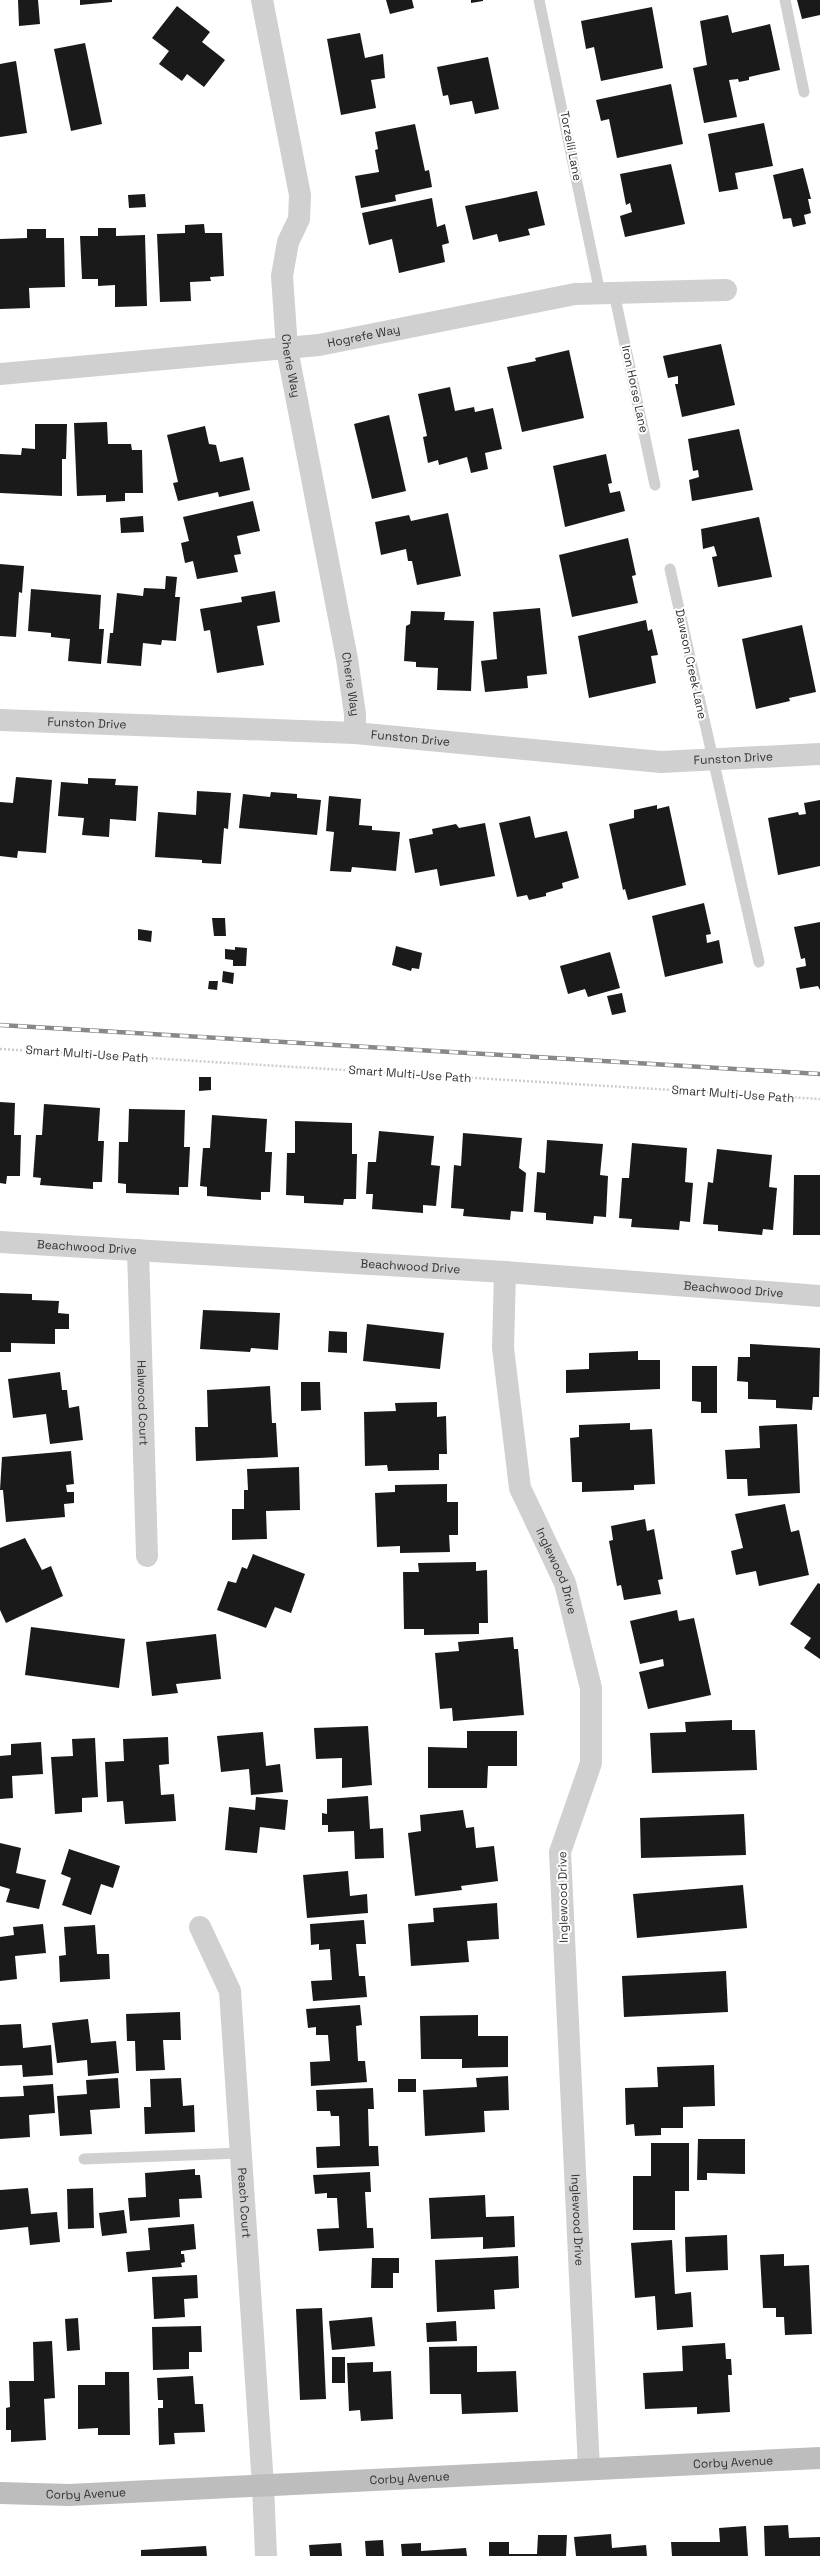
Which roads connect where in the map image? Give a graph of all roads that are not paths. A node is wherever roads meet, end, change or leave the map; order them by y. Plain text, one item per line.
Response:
1 (262, 0) edge
2 (539, 0) edge
3 (785, 0) edge
4 (804, 92) dead end
5 (726, 290) dead end
6 (607, 293) junction
7 (287, 349) junction
8 (0, 374) edge
9 (655, 485) dead end
10 (670, 569) dead end
11 (0, 720) edge
12 (355, 733) junction
13 (820, 754) edge
14 (711, 759) junction
15 (759, 962) dead end
16 (0, 1242) edge
17 (138, 1250) junction
18 (504, 1272) junction
19 (820, 1296) edge
20 (147, 1556) dead end
21 (200, 1927) dead end
22 (241, 2153) junction
23 (84, 2159) dead end
24 (820, 2458) edge
25 (589, 2468) junction
26 (263, 2486) junction
27 (0, 2493) edge
28 (266, 2556) edge

1 - 7 street, Cherie Way
2 - 6 lane, Torzelli Lane
3 - 4 lane
5 - 6 street, Hogrefe Way
6 - 7 street, Hogrefe Way
6 - 9 lane, Iron Horse Lane
7 - 8 street, Hogrefe Way
7 - 12 street, Cherie Way
10 - 14 lane, Dawson Creek Lane
11 - 12 street, Funston Drive
12 - 14 street, Funston Drive
13 - 14 street, Funston Drive
14 - 15 lane, Dawson Creek Lane
16 - 17 street, Beachwood Drive
17 - 18 street, Beachwood Drive
17 - 20 street, Halwood Court
18 - 19 street, Beachwood Drive
18 - 25 street, Inglewood Drive
21 - 22 street, Peach Court
22 - 23 lane
22 - 26 street, Peach Court
24 - 25 street, Corby Avenue
25 - 26 street, Corby Avenue
26 - 27 street, Corby Avenue
26 - 28 street, Peach Court

